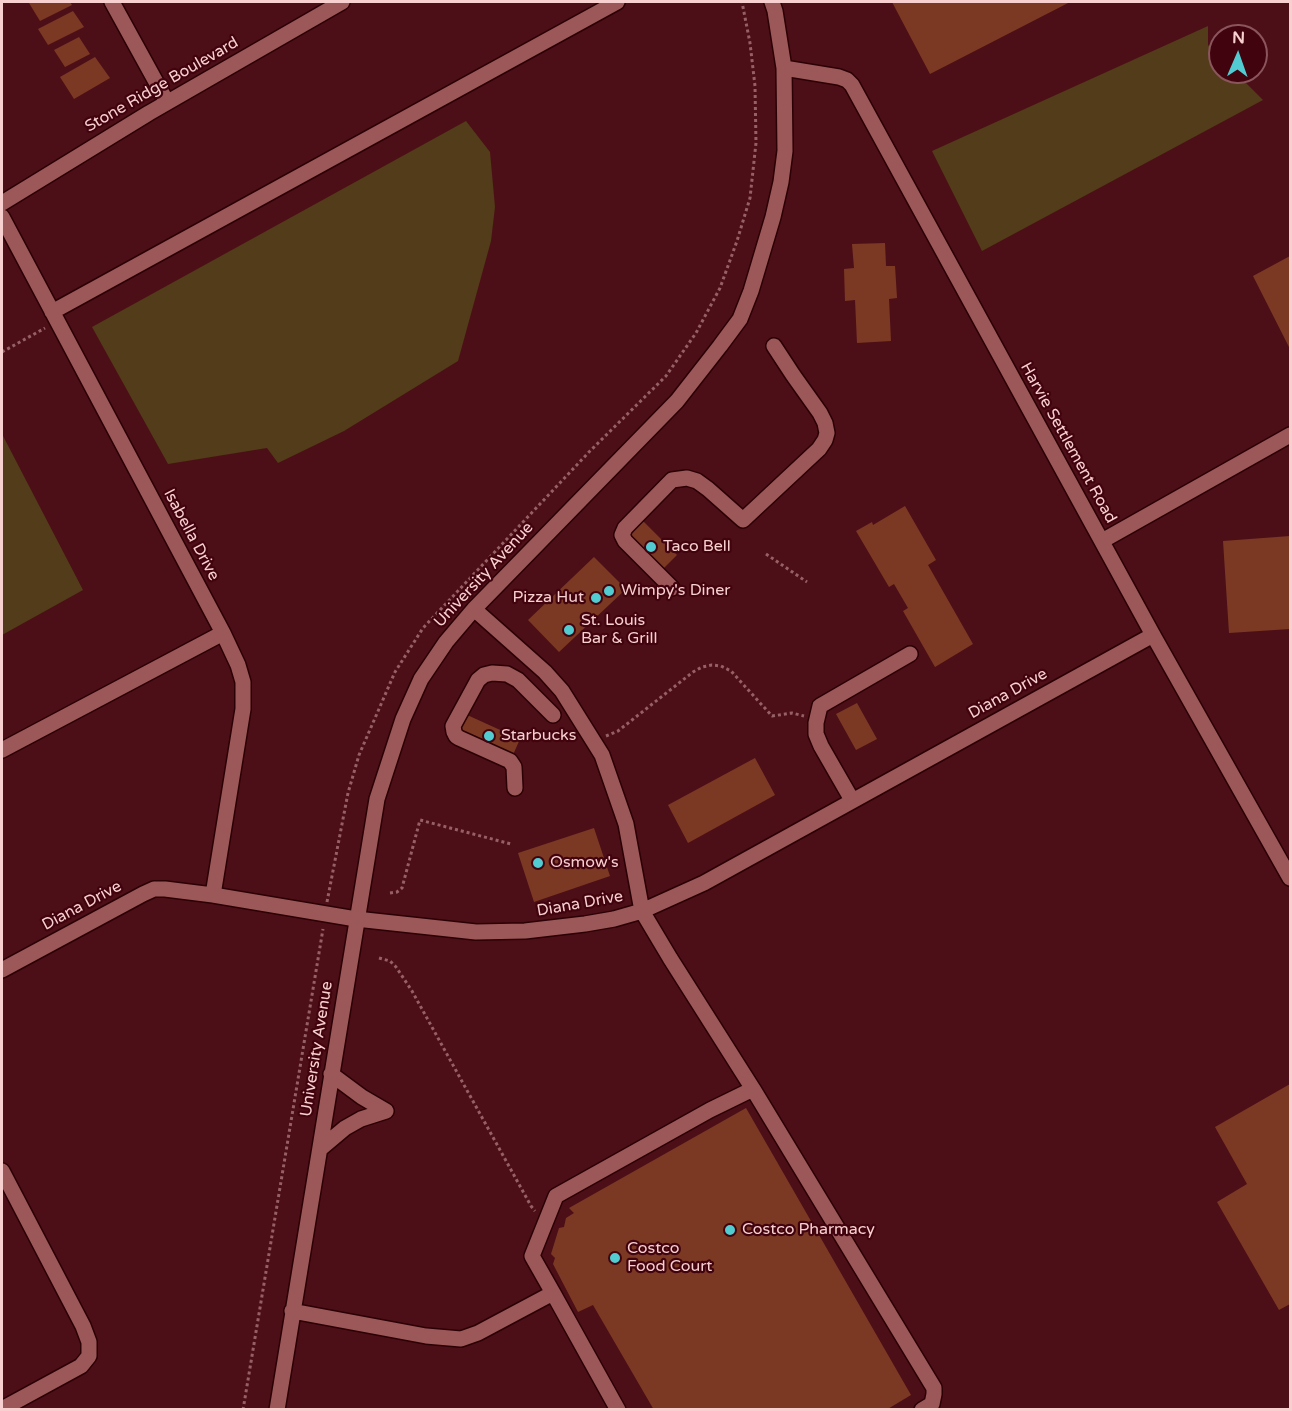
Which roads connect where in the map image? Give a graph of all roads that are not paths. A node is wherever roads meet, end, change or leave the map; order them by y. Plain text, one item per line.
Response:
1 (112, 2) edge
2 (342, 2) edge
3 (617, 2) edge
4 (772, 2) edge
5 (784, 68) junction
6 (167, 102) junction
7 (2, 202) edge
8 (2, 217) edge
9 (54, 317) junction
10 (774, 346) dead end
11 (1290, 435) edge
12 (1102, 541) junction
13 (672, 588) dead end
14 (474, 609) junction
15 (223, 633) junction
16 (1153, 635) junction
17 (910, 654) dead end
18 (553, 715) dead end
19 (2, 750) edge
20 (515, 788) dead end
21 (852, 800) junction
22 (1290, 878) edge
23 (213, 895) junction
24 (642, 910) junction
25 (356, 919) junction
26 (2, 970) edge
27 (331, 1074) junction
28 (753, 1089) junction
29 (320, 1149) junction
30 (2, 1171) edge
31 (554, 1293) junction
32 (292, 1311) junction
33 (2, 1409) edge
34 (277, 1410) edge
35 (618, 1410) edge
36 (922, 1410) edge

1 - 6 street
2 - 6 street, Stone Ridge Boulevard
3 - 9 street
4 - 5 street, University Avenue
5 - 12 street, Harvie Settlement Road
5 - 14 street, University Avenue
6 - 7 street, Stone Ridge Boulevard
8 - 9 street, Isabella Drive
9 - 15 street, Isabella Drive
10 - 13 street
11 - 12 street
12 - 16 street, Harvie Settlement Road
14 - 24 street
14 - 25 street, University Avenue
15 - 19 street
15 - 23 street, Isabella Drive
16 - 21 street, Diana Drive
16 - 22 street, Harvie Settlement Road
17 - 21 street
18 - 20 street
21 - 24 street, Diana Drive
23 - 25 street, Diana Drive
23 - 26 street, Diana Drive
24 - 25 street, Diana Drive
24 - 28 street
25 - 27 street, University Avenue
27 - 29 street, University Avenue
27 - 29 street
28 - 31 street
28 - 36 street
29 - 32 street, University Avenue
30 - 33 street
31 - 32 street
31 - 35 street
32 - 34 street, University Avenue

